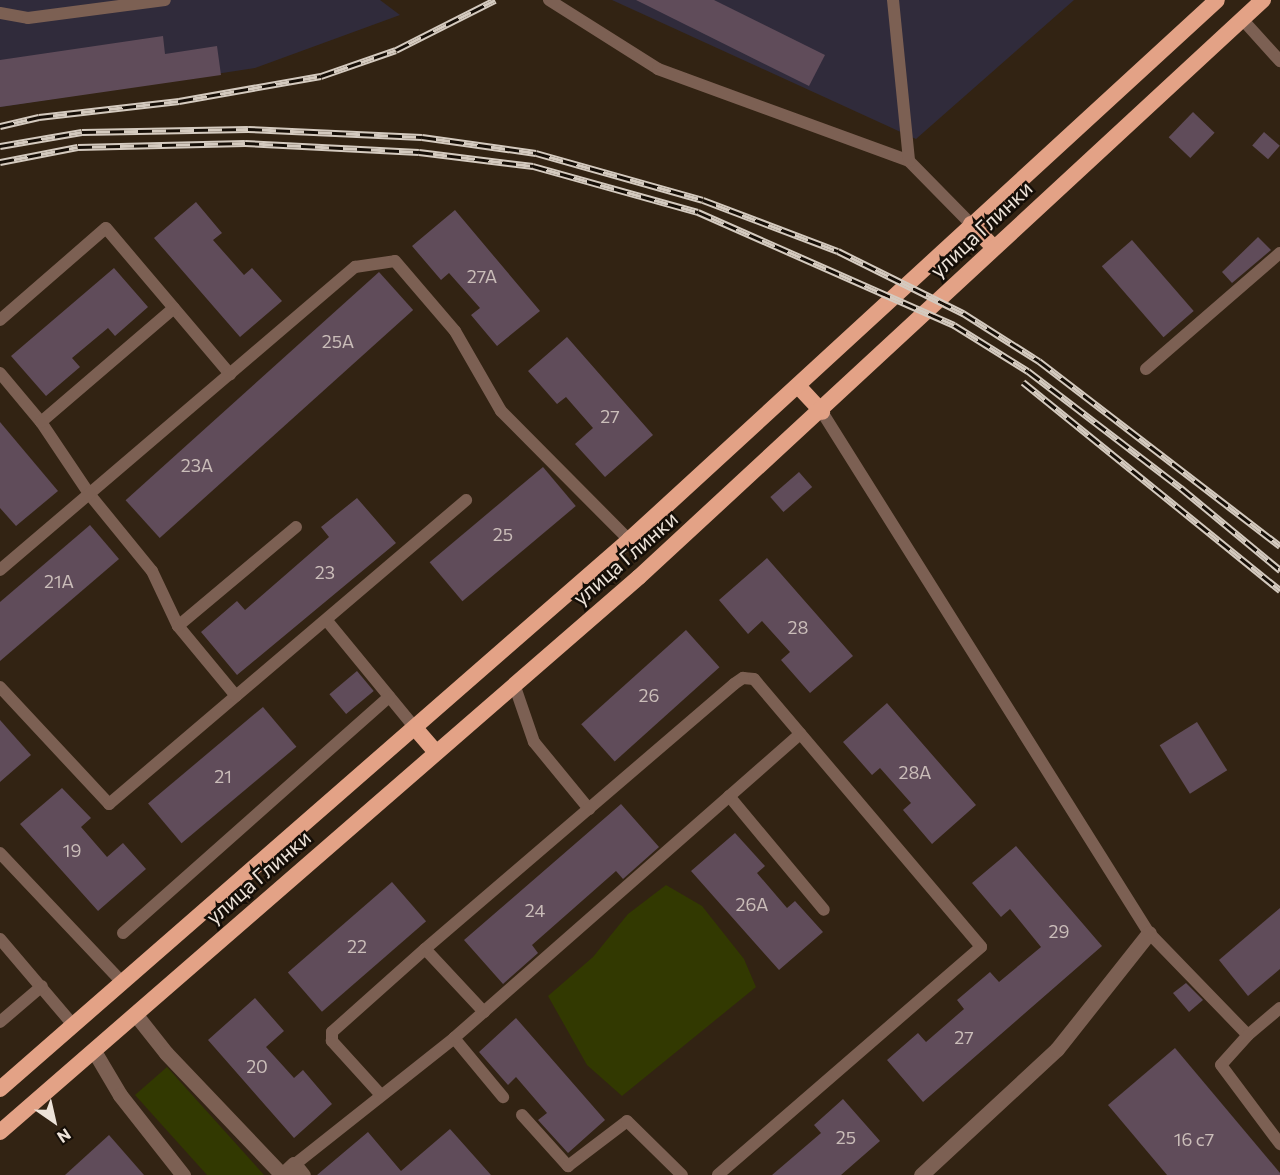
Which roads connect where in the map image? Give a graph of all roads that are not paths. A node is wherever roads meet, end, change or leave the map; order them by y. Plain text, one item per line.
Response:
1 (165, 0) edge
2 (549, 0) edge
3 (893, 0) edge
4 (1217, 0) edge
5 (1263, 0) edge
6 (0, 13) edge
7 (1242, 20) junction
8 (1280, 61) edge
9 (909, 161) junction
10 (971, 224) junction
11 (993, 248) junction
12 (1280, 253) edge
13 (174, 308) junction
14 (0, 320) edge
15 (1146, 369) dead end
16 (0, 373) edge
17 (230, 374) junction
18 (799, 387) junction
19 (822, 412) junction
20 (41, 422) junction
21 (90, 495) junction
22 (466, 500) dead end
23 (296, 527) dead end
24 (629, 540) junction
25 (1, 566) edge
26 (328, 622) junction
27 (178, 626) junction
28 (514, 684) junction
29 (0, 687) edge
30 (236, 696) junction
31 (389, 696) junction
32 (415, 728) junction
33 (800, 735) junction
34 (436, 752) junction
35 (729, 796) junction
36 (589, 809) junction
37 (0, 853) edge
38 (824, 910) dead end
39 (123, 933) dead end
40 (1149, 933) junction
41 (0, 939) edge
42 (425, 949) junction
43 (123, 983) junction
44 (42, 986) junction
45 (1280, 1008) edge
46 (484, 1012) junction
47 (135, 1015) junction
48 (0, 1022) edge
49 (74, 1026) junction
50 (1248, 1035) junction
51 (454, 1038) junction
52 (94, 1051) junction
53 (0, 1089) edge
54 (380, 1094) junction
55 (503, 1097) dead end
56 (522, 1115) dead end
57 (0, 1132) edge
58 (1280, 1144) edge
59 (299, 1170) edge
60 (183, 1175) edge
61 (282, 1175) edge
62 (682, 1175) edge
63 (718, 1175) edge
64 (921, 1175) edge

1 - 6 lane
2 - 9 lane
3 - 9 lane
4 - 10 highway, улица Глинки
5 - 7 highway, улица Глинки
7 - 8 lane
7 - 11 highway, улица Глинки
9 - 10 lane
10 - 11 highway
10 - 18 highway, улица Глинки
11 - 19 highway, улица Глинки
12 - 15 lane
13 - 14 lane
13 - 17 lane
13 - 20 lane
16 - 20 lane
17 - 21 lane
17 - 24 lane
18 - 19 highway
18 - 24 highway, улица Глинки
19 - 28 highway, улица Глинки
19 - 40 lane
20 - 21 lane
21 - 25 lane
21 - 27 lane
22 - 26 lane
23 - 27 lane
24 - 32 highway, улица Глинки
26 - 30 lane
26 - 31 lane
27 - 30 lane
28 - 34 highway, улица Глинки
28 - 36 lane
29 - 30 lane
31 - 32 lane
31 - 39 lane
32 - 34 highway
32 - 43 highway, улица Глинки
33 - 35 lane
33 - 36 lane
33 - 63 lane
34 - 47 highway, улица Глинки
35 - 38 lane
35 - 46 lane
36 - 42 lane
37 - 43 lane
40 - 50 lane
40 - 64 street
41 - 44 lane
42 - 46 lane
42 - 54 lane
43 - 49 highway, улица Глинки
44 - 48 lane
44 - 49 lane
45 - 50 lane
46 - 51 lane
47 - 52 highway, улица Глинки
47 - 61 street
49 - 53 highway, улица Глинки
50 - 58 lane
51 - 54 lane
51 - 55 lane
52 - 57 highway, улица Глинки
52 - 60 street
54 - 59 lane
56 - 62 lane
59 - 61 lane

